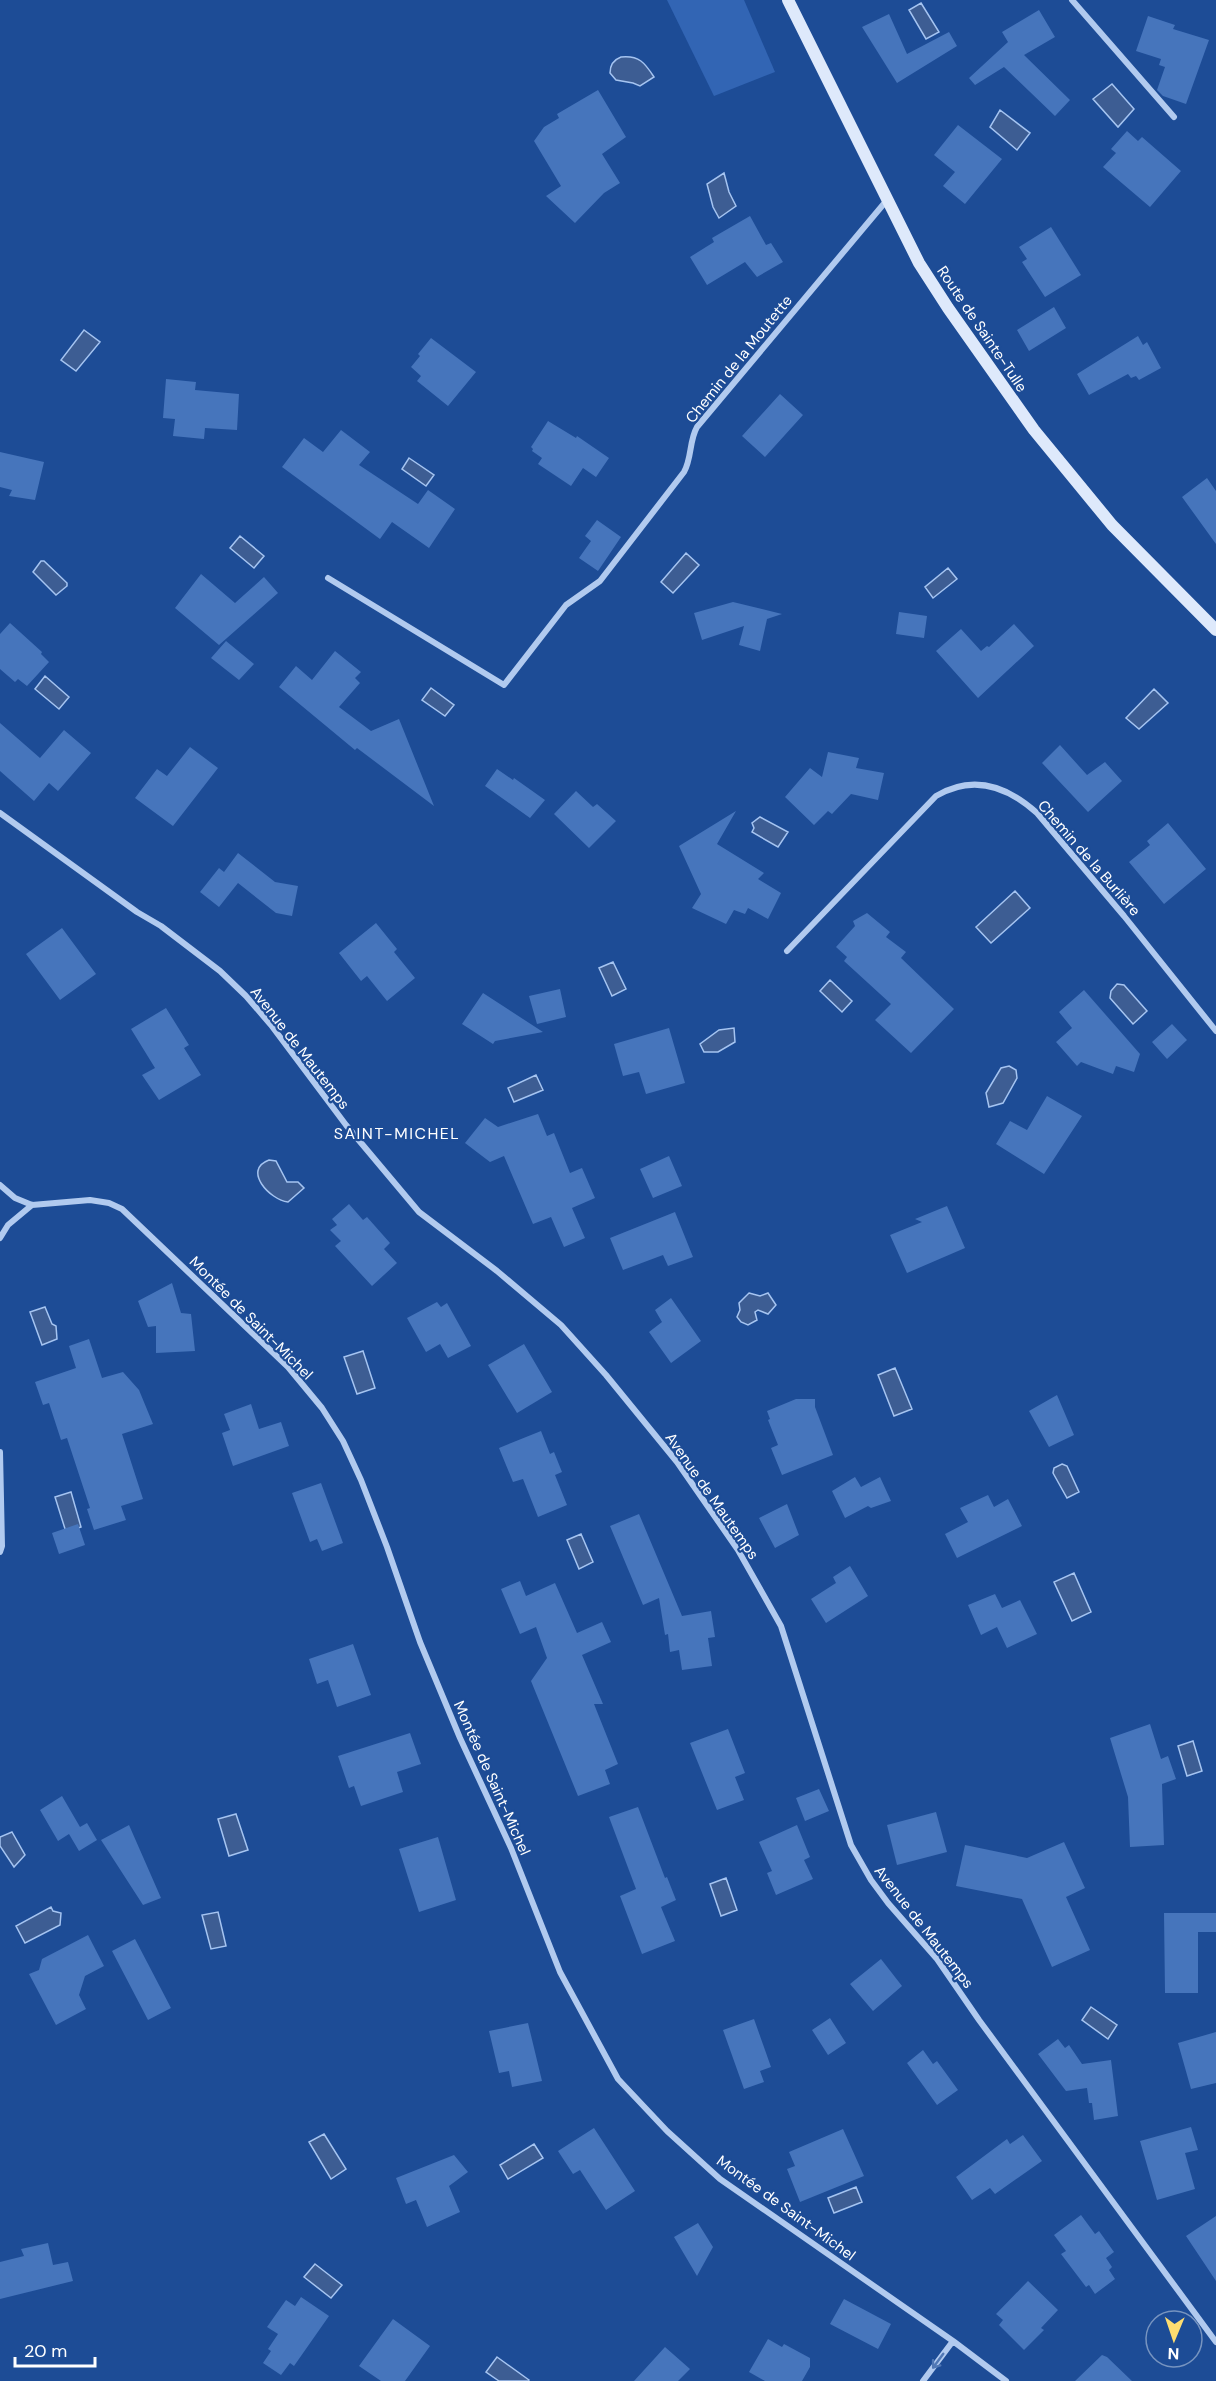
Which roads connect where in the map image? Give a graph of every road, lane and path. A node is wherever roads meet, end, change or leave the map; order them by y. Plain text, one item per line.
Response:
1 (788, 0) edge
2 (1072, 0) edge
3 (1173, 117) dead end
4 (887, 199) junction
5 (328, 578) dead end
6 (1216, 630) edge
7 (0, 813) edge
8 (788, 951) dead end
9 (1216, 1031) edge
10 (0, 1186) edge
11 (32, 1205) junction
12 (0, 1238) edge
13 (0, 1452) edge
14 (0, 1552) edge
15 (953, 2341) junction
16 (1216, 2342) edge
17 (924, 2381) edge
18 (1006, 2381) edge

1 - 4 main road, Route de Sainte-Tulle
2 - 3 street
4 - 5 street, Chemin de la Moutette
4 - 6 main road, Route de Sainte-Tulle
7 - 16 street, Avenue de Mautemps
8 - 9 street, Chemin de la Burlière
10 - 11 street
11 - 12 street
11 - 15 street, Montée de Saint-Michel
13 - 14 street
15 -> 17 street
15 - 18 street, Montée de Saint-Michel

